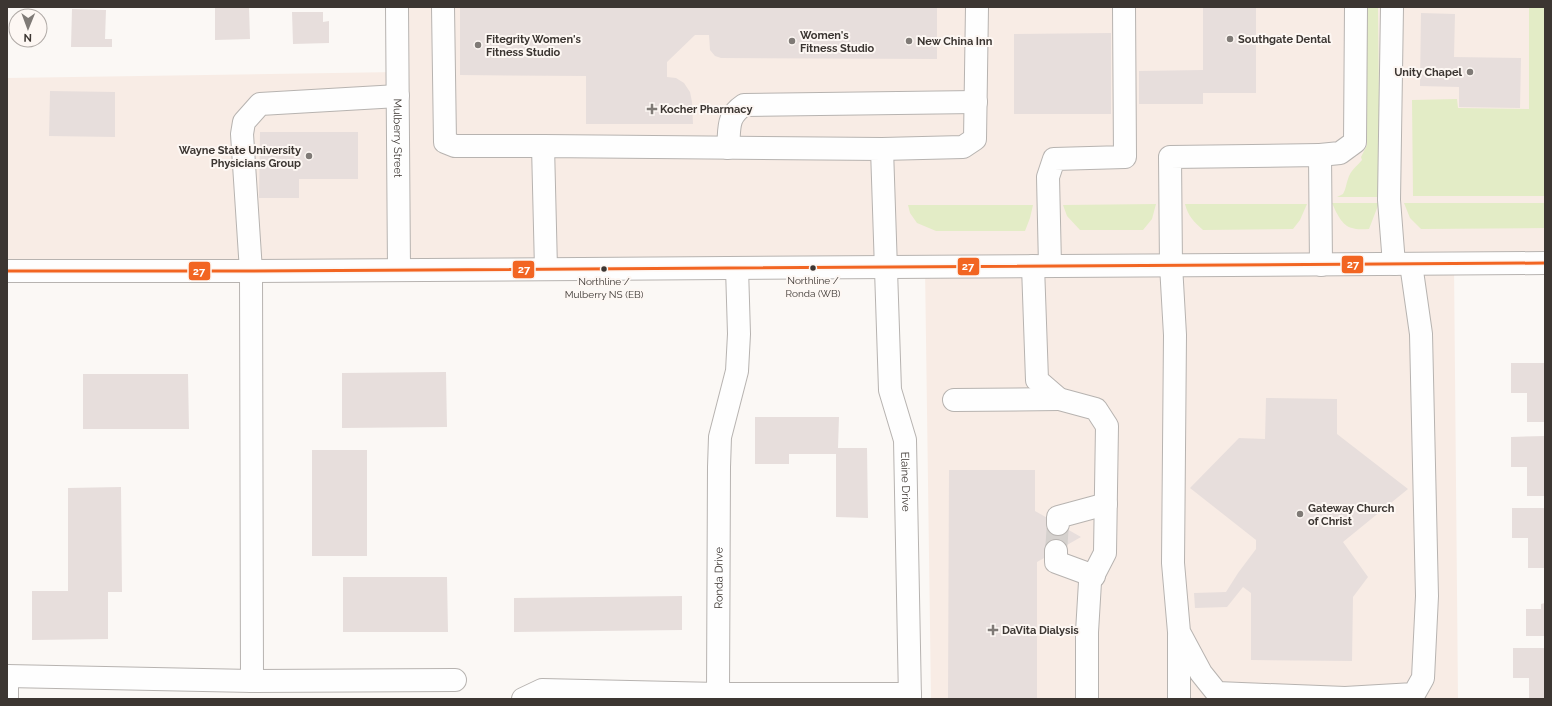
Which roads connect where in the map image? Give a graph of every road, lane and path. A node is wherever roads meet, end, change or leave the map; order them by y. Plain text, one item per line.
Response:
1 (397, 7) edge
2 (443, 7) edge
3 (978, 7) edge
4 (1124, 7) edge
5 (1356, 7) edge
6 (1392, 7) edge
7 (398, 96) junction
8 (976, 102) junction
9 (543, 146) junction
10 (728, 148) junction
11 (882, 149) junction
12 (1320, 155) junction
13 (1545, 263) edge
14 (1402, 264) junction
15 (1171, 265) junction
16 (1321, 265) junction
17 (1042, 266) junction
18 (885, 267) junction
19 (737, 268) junction
20 (399, 269) junction
21 (546, 269) junction
22 (7, 271) edge
23 (251, 271) junction
24 (1059, 399) junction
25 (954, 400) dead end
26 (1106, 504) junction
27 (1058, 524) dead end
28 (1056, 551) tunnel mouth
29 (1094, 576) junction
30 (1179, 632) junction
31 (7, 676) edge
32 (455, 680) dead end
33 (252, 681) junction
34 (1424, 688) edge
35 (718, 694) junction
36 (910, 696) edge
37 (8, 699) edge
38 (523, 699) edge
39 (1087, 699) edge
40 (1179, 699) edge

1 - 7 main road, Mulberry Street
2 - 9 main road
3 - 8 main road
4 - 17 main road
5 - 12 main road
6 - 14 main road
7 - 20 main road, Mulberry Street
7 - 23 main road
8 - 10 main road
8 - 11 main road
9 - 10 main road
9 - 21 main road
10 - 11 main road
11 - 18 main road, Elaine Drive
12 - 15 main road
12 - 16 main road
13 - 14 main road
14 - 16 main road
14 - 34 main road
15 - 16 main road
15 - 17 main road
15 - 30 main road
17 - 18 main road
17 - 24 main road
18 - 19 main road
18 - 36 main road, Elaine Drive
19 - 21 main road
19 - 35 main road, Ronda Drive
20 - 21 main road
20 - 23 main road
22 - 23 main road
23 - 33 main road
24 - 25 main road
24 - 26 main road
26 - 27 main road
26 - 29 main road
28 - 29 main road
29 - 39 main road
30 - 34 main road
30 - 40 main road
31 - 33 main road
31 - 37 main road
32 - 33 main road
35 - 36 main road
35 - 38 main road

